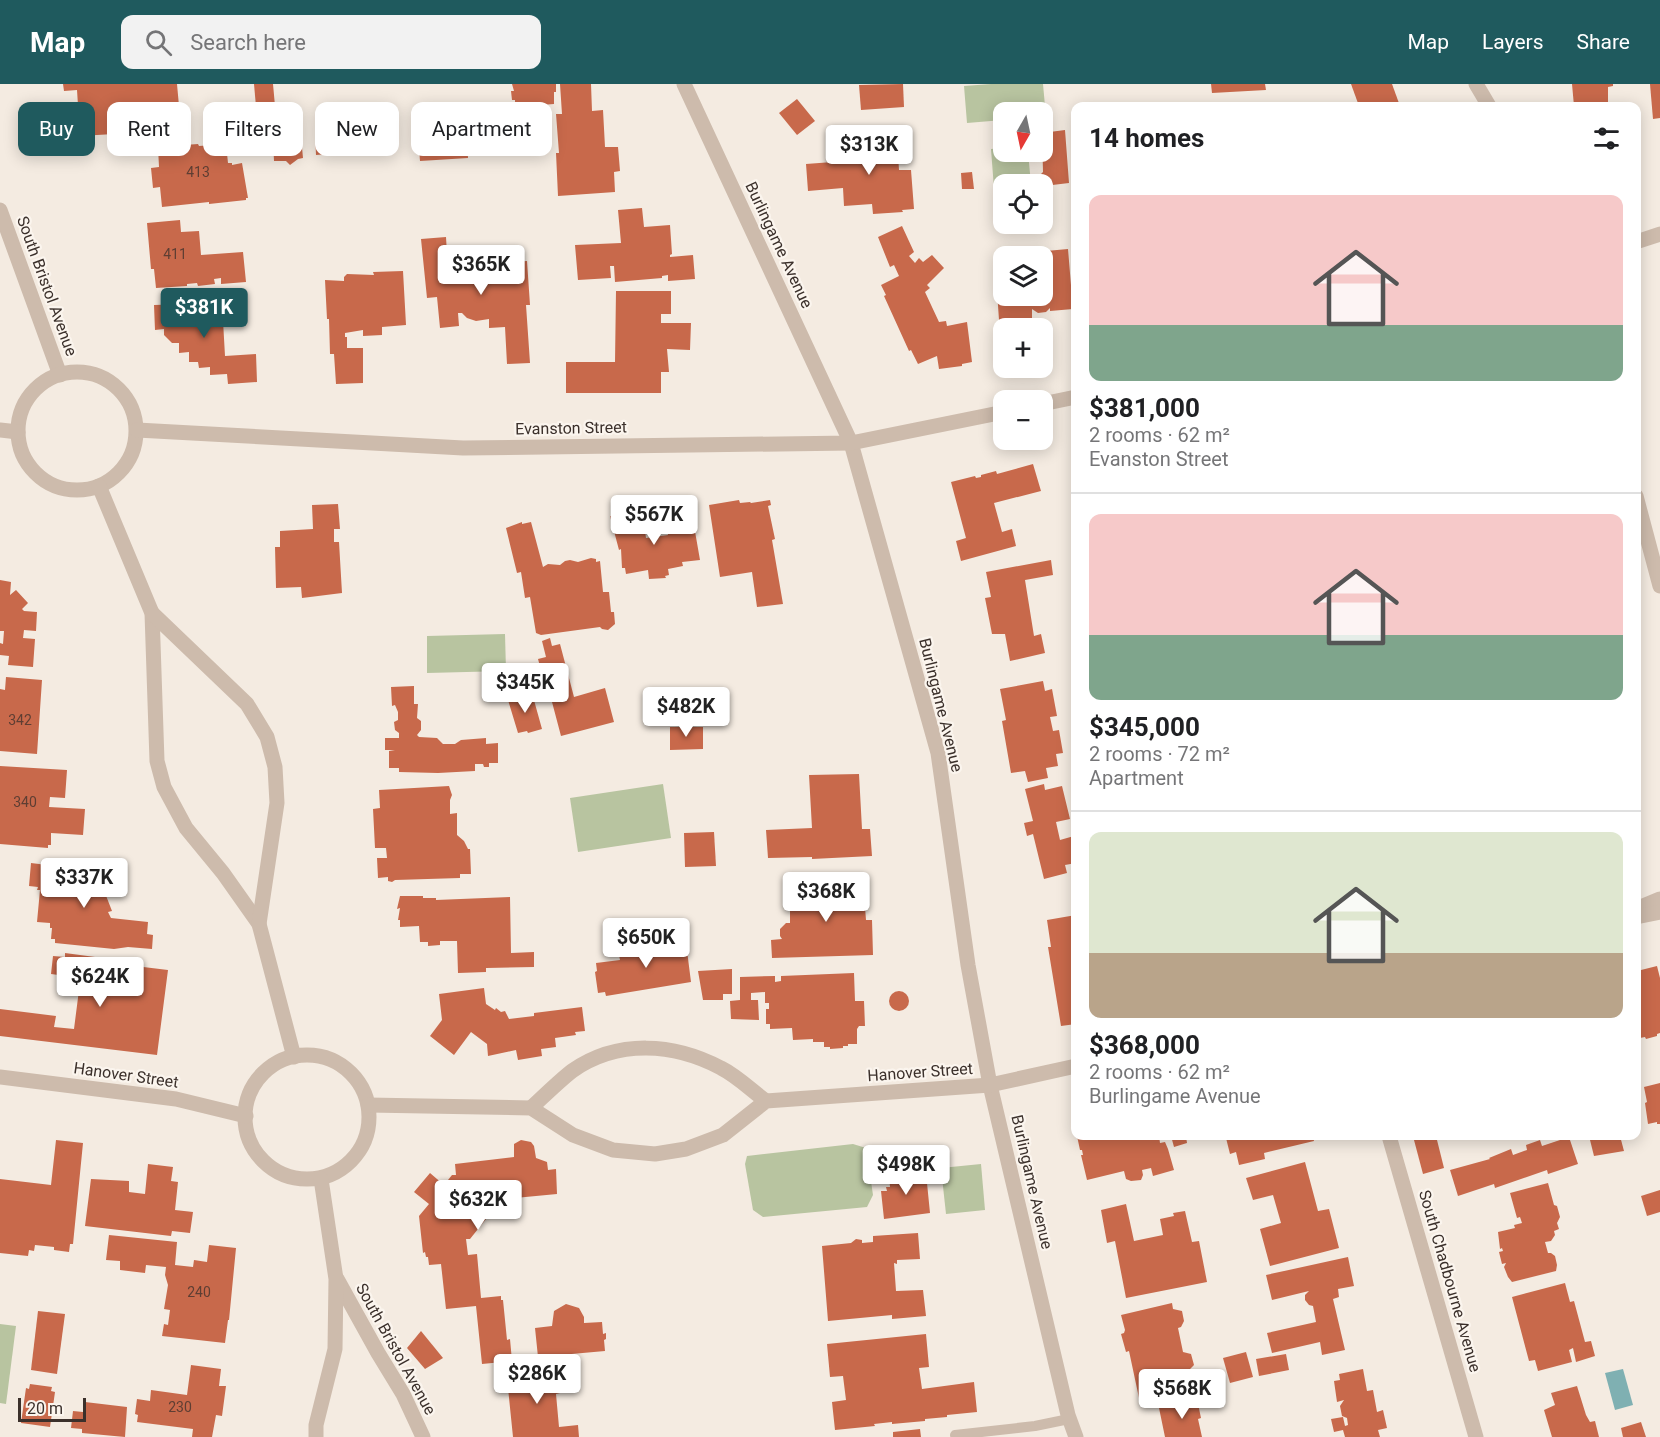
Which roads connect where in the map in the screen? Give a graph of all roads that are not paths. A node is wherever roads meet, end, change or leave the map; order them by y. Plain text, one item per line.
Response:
1 (684, 84) edge
2 (1476, 84) edge
3 (1487, 102) edge
4 (0, 210) edge
5 (1660, 234) edge
6 (1641, 240) edge
7 (60, 375) junction
8 (1071, 398) edge
9 (1053, 402) edge
10 (993, 414) edge
11 (0, 430) edge
12 (137, 430) junction
13 (18, 432) junction
14 (851, 443) junction
15 (99, 486) junction
16 (1641, 515) edge
17 (1660, 586) edge
18 (152, 614) junction
19 (1660, 899) edge
20 (1641, 907) edge
21 (1660, 912) edge
22 (1641, 915) edge
23 (259, 924) junction
24 (294, 1057) junction
25 (1071, 1067) edge
26 (0, 1077) edge
27 (990, 1085) junction
28 (766, 1101) junction
29 (368, 1105) junction
30 (531, 1108) junction
31 (246, 1116) junction
32 (1390, 1140) edge
33 (321, 1179) junction
34 (336, 1279) junction
35 (1069, 1419) junction
36 (955, 1435) dead end
37 (315, 1437) edge
38 (423, 1437) edge
39 (1076, 1437) edge
40 (1476, 1437) edge

1 - 14 street, Burlingame Avenue
2 - 3 street
4 - 7 street, South Bristol Avenue
5 - 6 street
7 - 12 street
7 - 13 street
8 - 9 street
10 - 14 street, Evanston Street
11 - 13 street
12 - 14 street, Evanston Street
12 - 15 street
13 - 15 street
14 - 27 street, Burlingame Avenue
15 - 18 street
16 - 17 street
18 - 23 street
18 - 23 street
19 - 20 street
21 - 22 street
23 - 24 street
24 - 29 street
24 - 31 street
25 - 27 street, Hanover Street
26 - 31 street, Hanover Street
27 - 28 street, Hanover Street
27 - 35 street, Burlingame Avenue
28 - 30 street
28 - 30 street
29 - 30 street
29 - 33 street
31 - 33 street
32 - 40 street, South Chadbourne Avenue
33 - 34 street, South Bristol Avenue
34 - 37 street, South Bristol Avenue
34 - 38 street, South Bristol Avenue
35 - 36 lane
35 - 39 street, Burlingame Avenue

